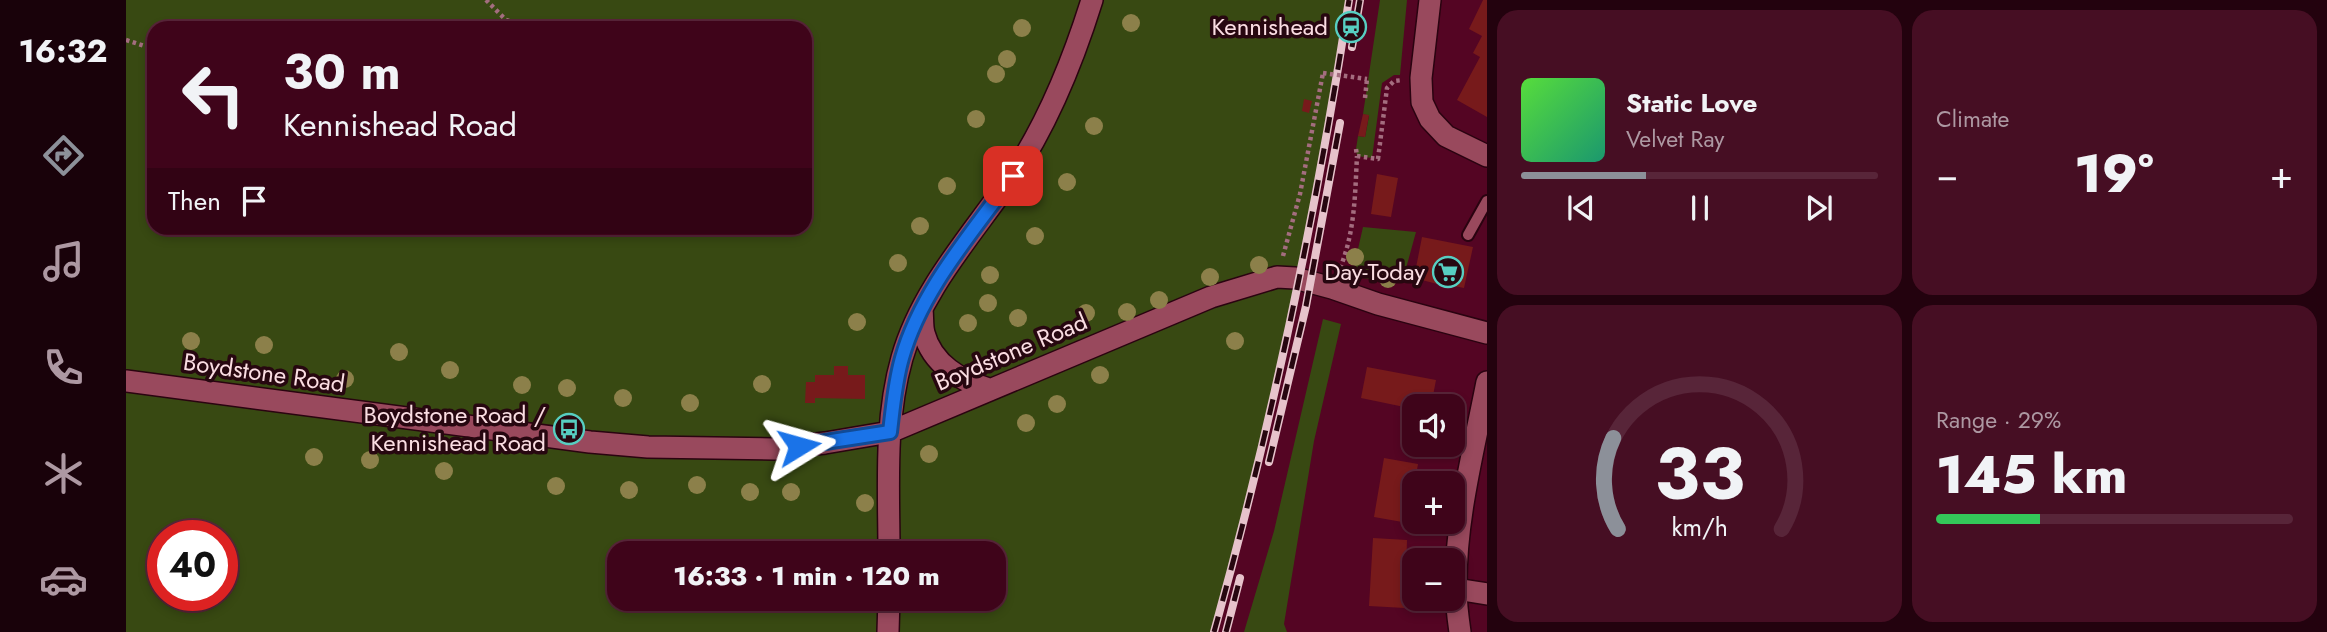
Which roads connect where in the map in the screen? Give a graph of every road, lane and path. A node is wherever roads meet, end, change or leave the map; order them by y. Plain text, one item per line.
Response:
1 (486, 0) edge
2 (1092, 0) edge
3 (1430, 0) edge
4 (509, 21) edge
5 (126, 40) edge
6 (147, 47) edge
7 (1421, 78) junction
8 (1364, 98) dead end
9 (1356, 149) dead end
10 (1357, 156) junction
11 (1487, 156) edge
12 (1487, 201) edge
13 (1468, 234) dead end
14 (1277, 277) junction
15 (1332, 288) junction
16 (922, 310) junction
17 (1487, 333) edge
18 (126, 381) edge
19 (1487, 382) edge
20 (989, 389) junction
21 (890, 432) junction
22 (889, 541) edge
23 (1459, 548) edge
24 (1465, 590) edge
25 (1487, 594) edge
26 (889, 611) edge
27 (1458, 611) edge
28 (888, 632) edge
29 (1460, 632) edge

1 - 4 path
2 - 16 street
3 - 7 street
5 - 6 path
7 - 10 path
7 - 11 street
8 - 14 path, bridge
9 - 10 path
10 - 15 path
12 - 13 lane
14 - 15 street, Boydstone Road
14 - 20 street, Boydstone Road
15 - 17 street, Boydstone Road
16 - 20 street
16 - 21 street
18 - 21 street, Boydstone Road
19 - 23 street
20 - 21 street, Boydstone Road
21 - 22 street
24 - 25 street
26 - 28 street
27 - 29 street

